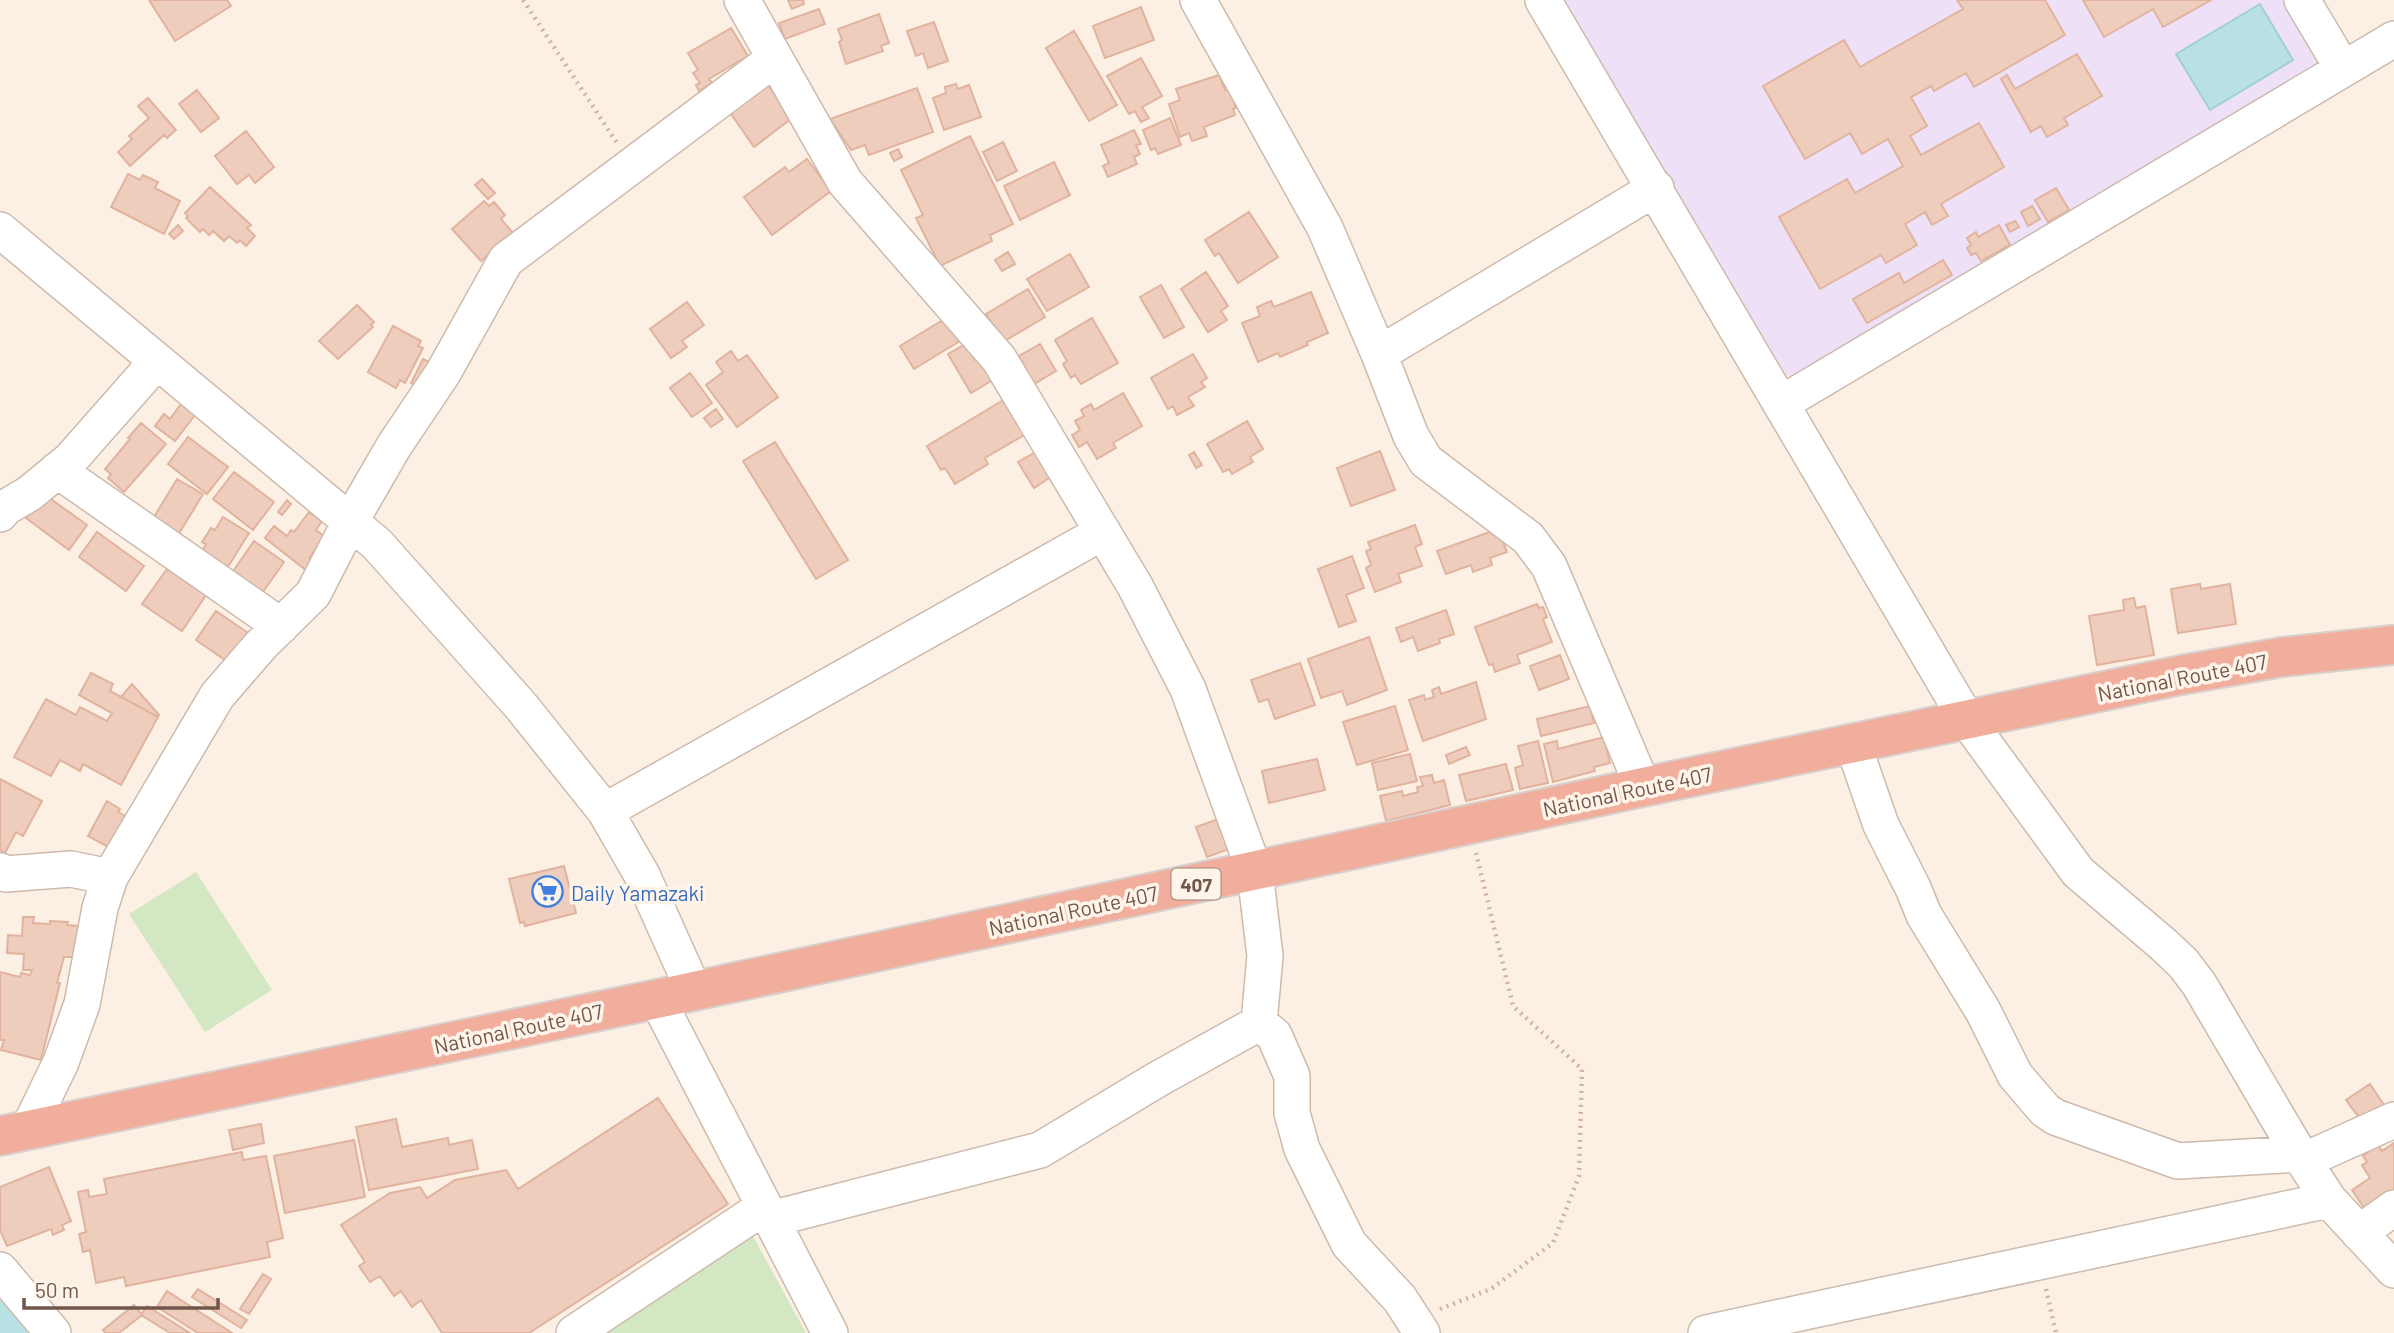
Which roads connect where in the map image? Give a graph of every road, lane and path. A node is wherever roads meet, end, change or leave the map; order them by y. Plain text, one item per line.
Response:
1 (523, 0) edge
2 (742, 0) edge
3 (1198, 0) edge
4 (1543, 0) edge
5 (2302, 0) edge
6 (2394, 39) edge
7 (774, 59) junction
8 (2343, 69) junction
9 (632, 166) junction
10 (1656, 188) junction
11 (0, 230) edge
12 (1379, 354) junction
13 (155, 359) junction
14 (1782, 403) junction
15 (57, 470) junction
16 (0, 514) edge
17 (350, 522) junction
18 (1104, 532) junction
19 (281, 626) junction
20 (2394, 645) edge
21 (1967, 720) junction
22 (1853, 744) junction
23 (1643, 787) junction
24 (604, 811) junction
25 (1469, 825) junction
26 (0, 871) edge
27 (1255, 872) junction
28 (110, 877) junction
29 (694, 991) junction
30 (657, 999) junction
31 (1259, 1023) junction
32 (2394, 1120) edge
33 (14, 1133) edge
34 (2301, 1158) junction
35 (2329, 1200) junction
36 (2394, 1208) edge
37 (768, 1213) junction
38 (2359, 1233) junction
39 (2040, 1261) junction
40 (0, 1270) edge
41 (2394, 1270) edge
42 (1418, 1326) edge
43 (53, 1333) edge
44 (574, 1333) edge
45 (830, 1333) edge
46 (1706, 1333) edge
47 (2056, 1333) edge

1 - 9 path
2 - 7 street
3 - 12 street
4 - 10 street
5 - 8 street
6 - 8 street
7 - 9 street
7 - 18 street
8 - 14 street
9 - 17 street
10 - 12 street
10 - 14 street
11 - 13 street
12 - 23 street
13 - 15 street
13 - 17 street
14 - 21 street
15 - 16 street
15 - 19 street
17 - 19 street
17 - 24 street
18 - 24 street
18 - 27 street
19 - 28 street
20 - 21 highway, National Route 407 / 407
21 - 22 highway, National Route 407 / 407
21 - 34 street
22 - 23 highway, National Route 407 / 407
22 - 34 street
23 - 25 highway, National Route 407 / 407
24 - 29 street
25 - 27 highway, National Route 407 / 407
25 - 42 path
26 - 28 street
27 - 29 highway, National Route 407 / 407
27 - 31 street
28 - 33 street
29 - 30 highway, National Route 407 / 407
30 - 33 highway, National Route 407 / 407
30 - 37 street
31 - 37 street
31 - 42 street
32 - 34 street
34 - 35 street
35 - 38 street
35 - 39 street
36 - 38 street
37 - 44 street
37 - 45 street
38 - 41 street
39 - 46 street
39 - 47 path
40 - 43 street

